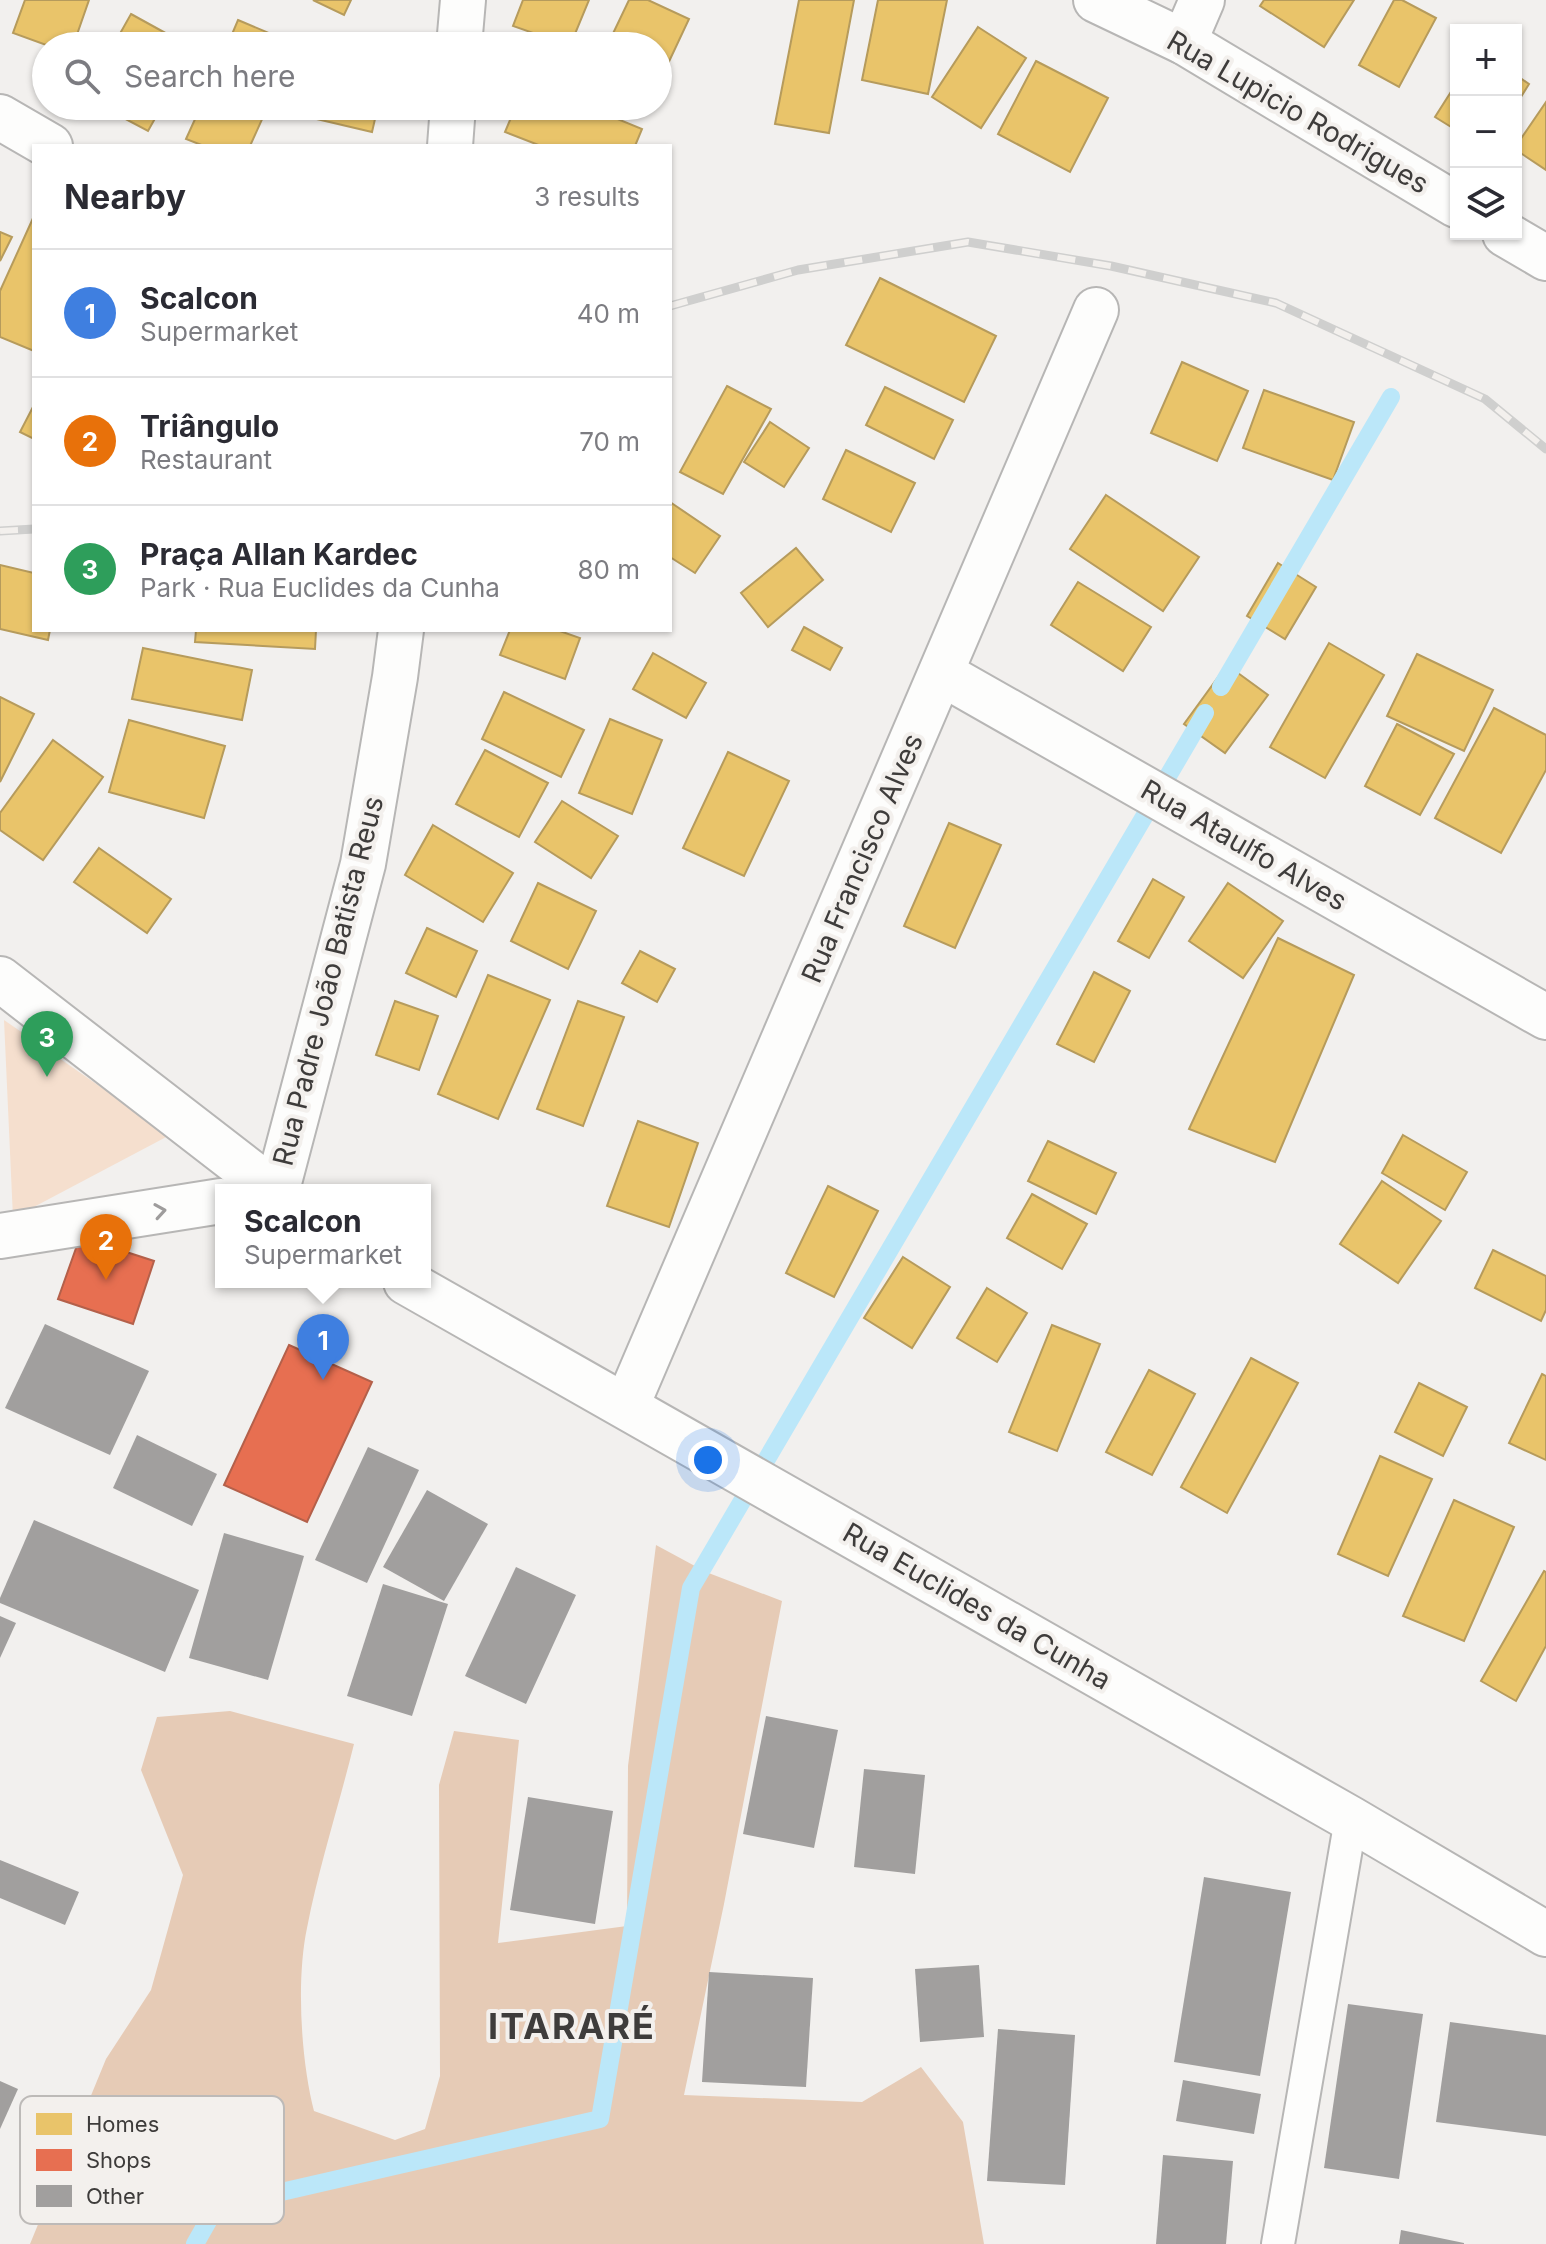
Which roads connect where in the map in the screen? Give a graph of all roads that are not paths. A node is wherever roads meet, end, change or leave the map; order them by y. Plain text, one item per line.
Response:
1 (463, 0) edge
2 (1096, 0) edge
3 (1202, 0) edge
4 (460, 32) edge
5 (1184, 42) junction
6 (0, 117) edge
7 (452, 120) edge
8 (47, 144) edge
9 (450, 144) edge
10 (1450, 201) edge
11 (1515, 240) edge
12 (1546, 258) edge
13 (1096, 310) dead end
14 (401, 632) edge
15 (941, 673) junction
16 (0, 979) edge
17 (1546, 1017) edge
18 (267, 1184) edge
19 (277, 1184) edge
20 (215, 1202) edge
21 (0, 1236) edge
22 (417, 1288) edge
23 (627, 1405) junction
24 (1351, 1819) junction
25 (1546, 1934) edge
26 (1278, 2244) edge

1 - 4 street
2 - 5 street, Rua Lupicio Rodrigues
3 - 5 street
5 - 10 street, Rua Lupicio Rodrigues
6 - 8 street
7 - 9 street
11 - 12 street
13 - 15 street, Rua Francisco Alves
14 - 19 street, Rua Padre João Batista Reus
15 - 17 street, Rua Ataulfo Alves
15 - 23 street, Rua Francisco Alves
16 - 18 street
21 -> 20 street
22 - 23 street, Rua Euclides da Cunha
23 - 24 street, Rua Euclides da Cunha
24 - 25 street, Rua Euclides da Cunha
24 - 26 lane

